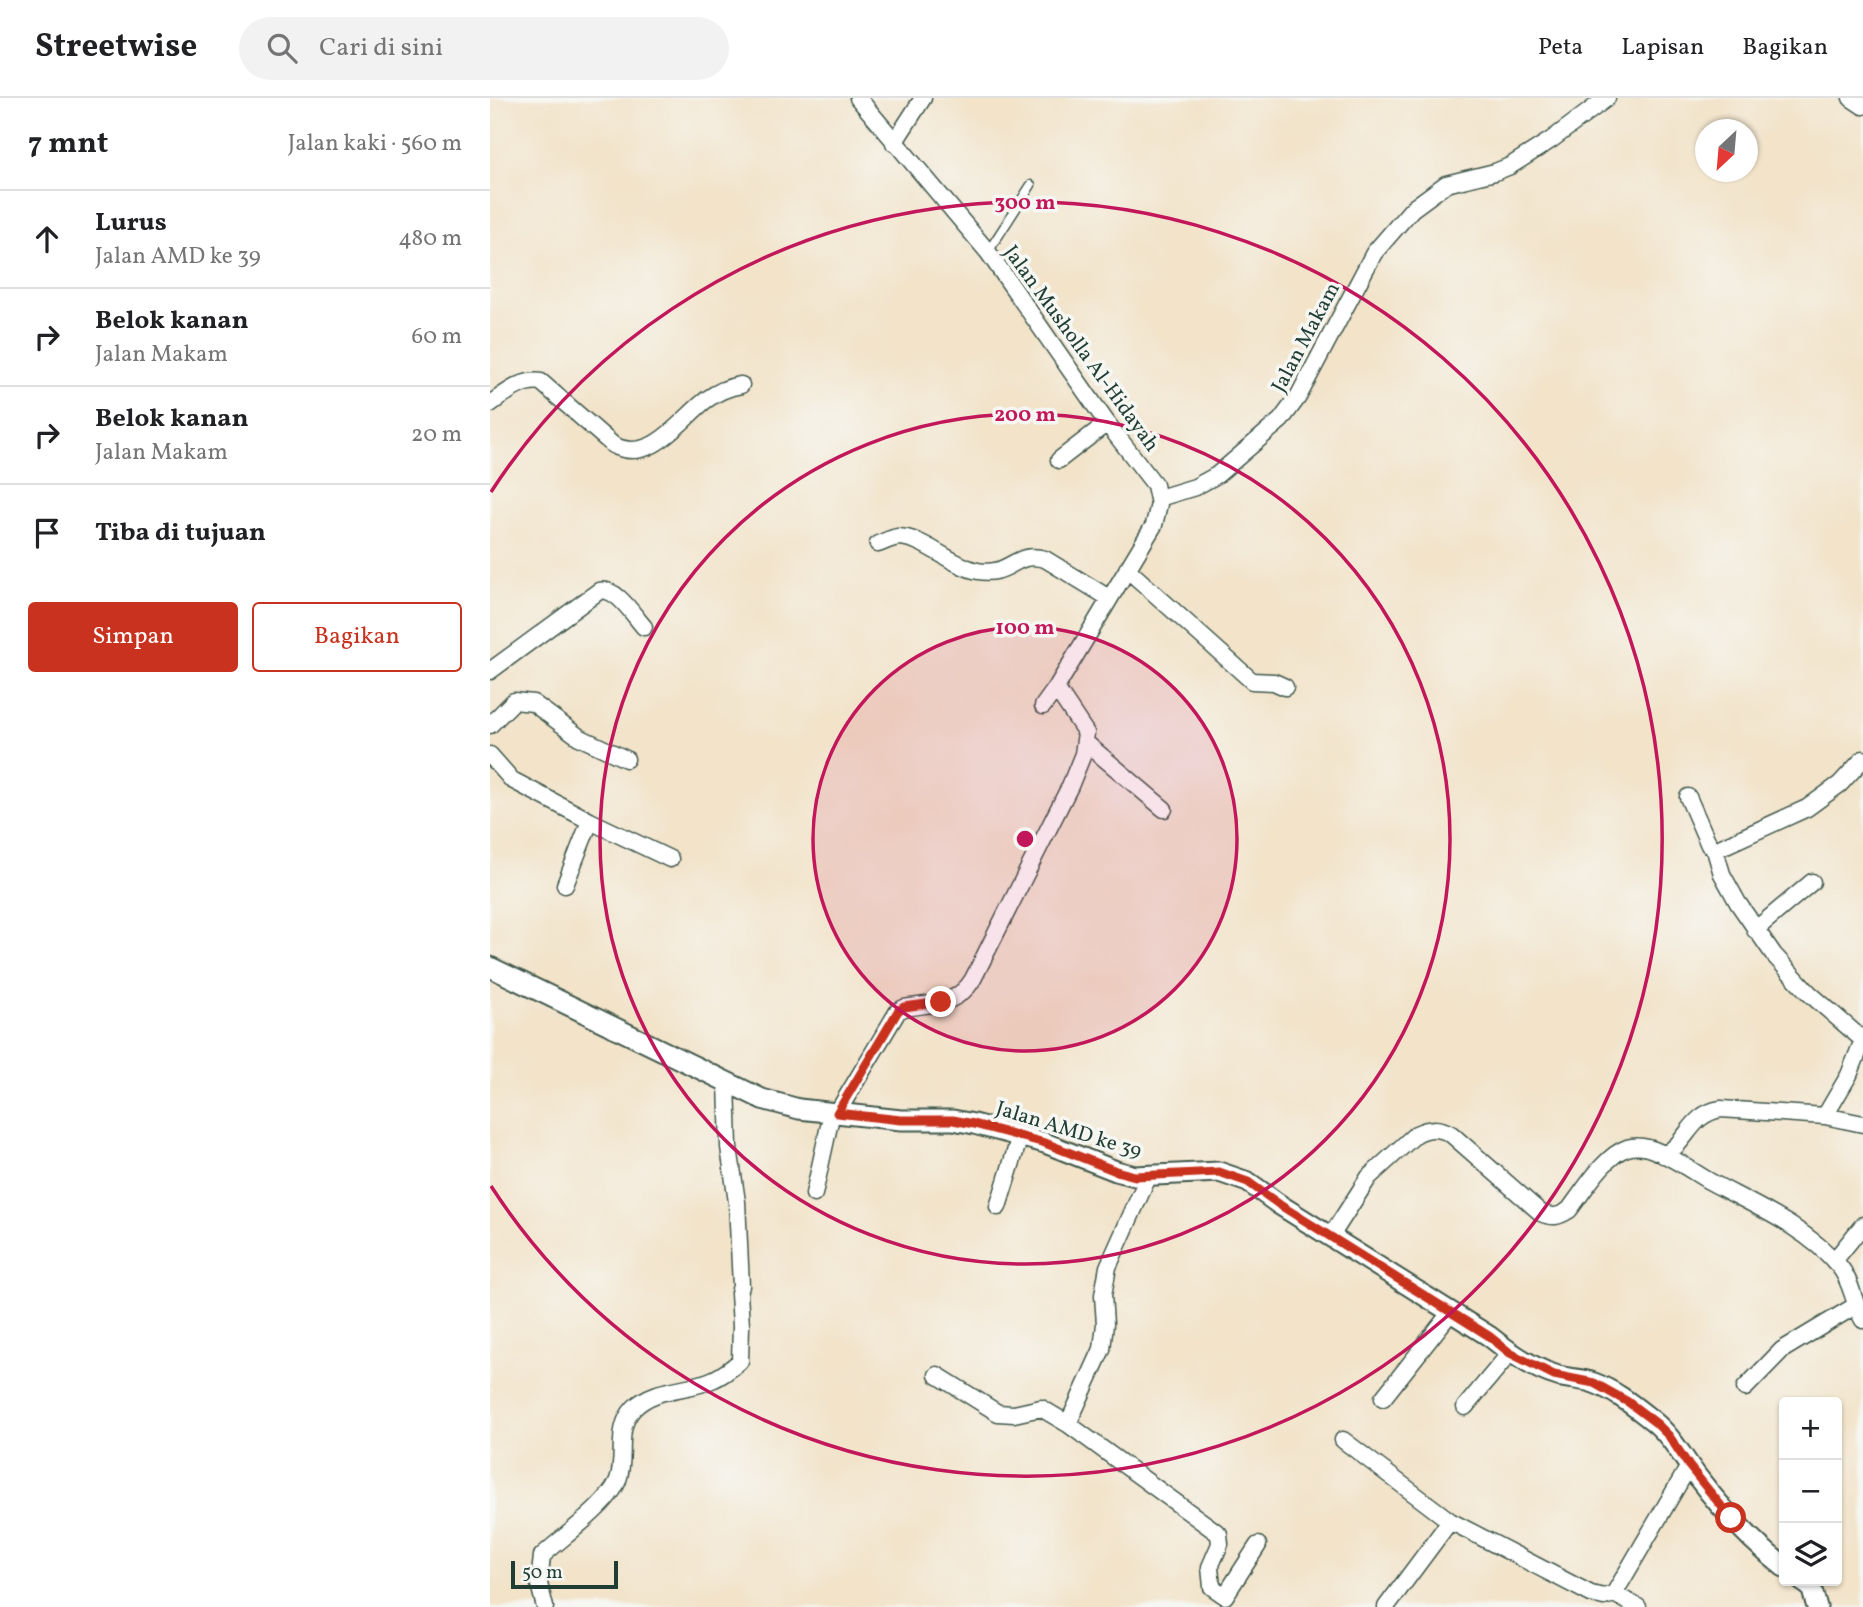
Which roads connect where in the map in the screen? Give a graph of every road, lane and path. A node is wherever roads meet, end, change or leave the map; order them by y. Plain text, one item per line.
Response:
1 (858, 98) edge
2 (923, 98) edge
3 (1607, 98) edge
4 (1851, 98) edge
5 (1863, 106) edge
6 (894, 143) junction
7 (1031, 185) dead end
8 (988, 252) junction
9 (741, 385) dead end
10 (490, 404) edge
11 (1107, 423) junction
12 (1059, 460) dead end
13 (1159, 498) junction
14 (878, 544) dead end
15 (1127, 569) junction
16 (1109, 598) junction
17 (644, 627) dead end
18 (490, 671) edge
19 (1285, 687) dead end
20 (1056, 688) junction
21 (1043, 706) dead end
22 (490, 725) edge
23 (1086, 743) junction
24 (490, 755) edge
25 (626, 759) dead end
26 (1863, 759) edge
27 (1688, 797) dead end
28 (1164, 809) dead end
29 (590, 821) junction
30 (1715, 850) junction
31 (670, 859) dead end
32 (1812, 882) dead end
33 (565, 885) dead end
34 (1755, 930) junction
35 (490, 967) edge
36 (1863, 1040) edge
37 (727, 1082) junction
38 (834, 1112) junction
39 (1825, 1116) junction
40 (1863, 1124) edge
41 (1020, 1136) junction
42 (1663, 1155) junction
43 (1149, 1175) junction
44 (814, 1194) dead end
45 (999, 1207) dead end
46 (1863, 1225) edge
47 (1331, 1236) junction
48 (1835, 1261) junction
49 (1451, 1312) junction
50 (1859, 1313) edge
51 (1510, 1353) junction
52 (937, 1375) dead end
53 (1745, 1388) dead end
54 (1383, 1398) dead end
55 (1465, 1407) dead end
56 (1068, 1424) junction
57 (1343, 1440) dead end
58 (1689, 1466) junction
59 (1450, 1521) junction
60 (1258, 1545) dead end
61 (1779, 1563) edge
62 (1810, 1586) edge
63 (1614, 1594) junction
64 (545, 1607) edge
65 (1387, 1607) edge
66 (1638, 1607) edge
67 (1817, 1607) edge

1 - 6 street, Jalan Musholla Al-Hidayah
2 - 6 street
3 - 13 street, Jalan Makam
4 - 5 street
6 - 8 street, Jalan Musholla Al-Hidayah
7 - 8 lane
8 - 11 street, Jalan Musholla Al-Hidayah
9 - 10 street
11 - 12 street
11 - 13 street, Jalan Musholla Al-Hidayah
13 - 15 street
14 - 16 street
15 - 16 street
15 - 19 street
16 - 20 street
17 - 18 street
20 - 21 street
20 - 23 street
22 - 25 street
23 - 28 street
23 - 38 street
24 - 29 street
26 - 30 street
27 - 30 street
29 - 31 street
29 - 33 street
30 - 34 street
32 - 34 street
34 - 36 street
35 - 37 street, Jalan AMD ke 39
36 - 39 street
37 - 38 street, Jalan AMD ke 39
37 - 64 street
38 - 41 street, Jalan AMD ke 39
38 - 44 street
39 - 40 street
39 - 42 street
41 - 43 street, Jalan AMD ke 39
41 - 45 street
42 - 47 street
42 - 48 street
43 - 47 street, Jalan AMD ke 39
43 - 56 street
46 - 48 street
47 - 49 street, Jalan AMD ke 39
48 - 50 street
49 - 51 street, Jalan AMD ke 39
49 - 54 street
50 - 53 street
51 - 55 street
51 - 58 street, Jalan AMD ke 39
52 - 56 street
56 - 60 street
57 - 59 street
58 - 61 street, Jalan AMD ke 39
58 - 63 street
59 - 63 street
59 - 65 street
62 - 67 street
63 - 66 street

